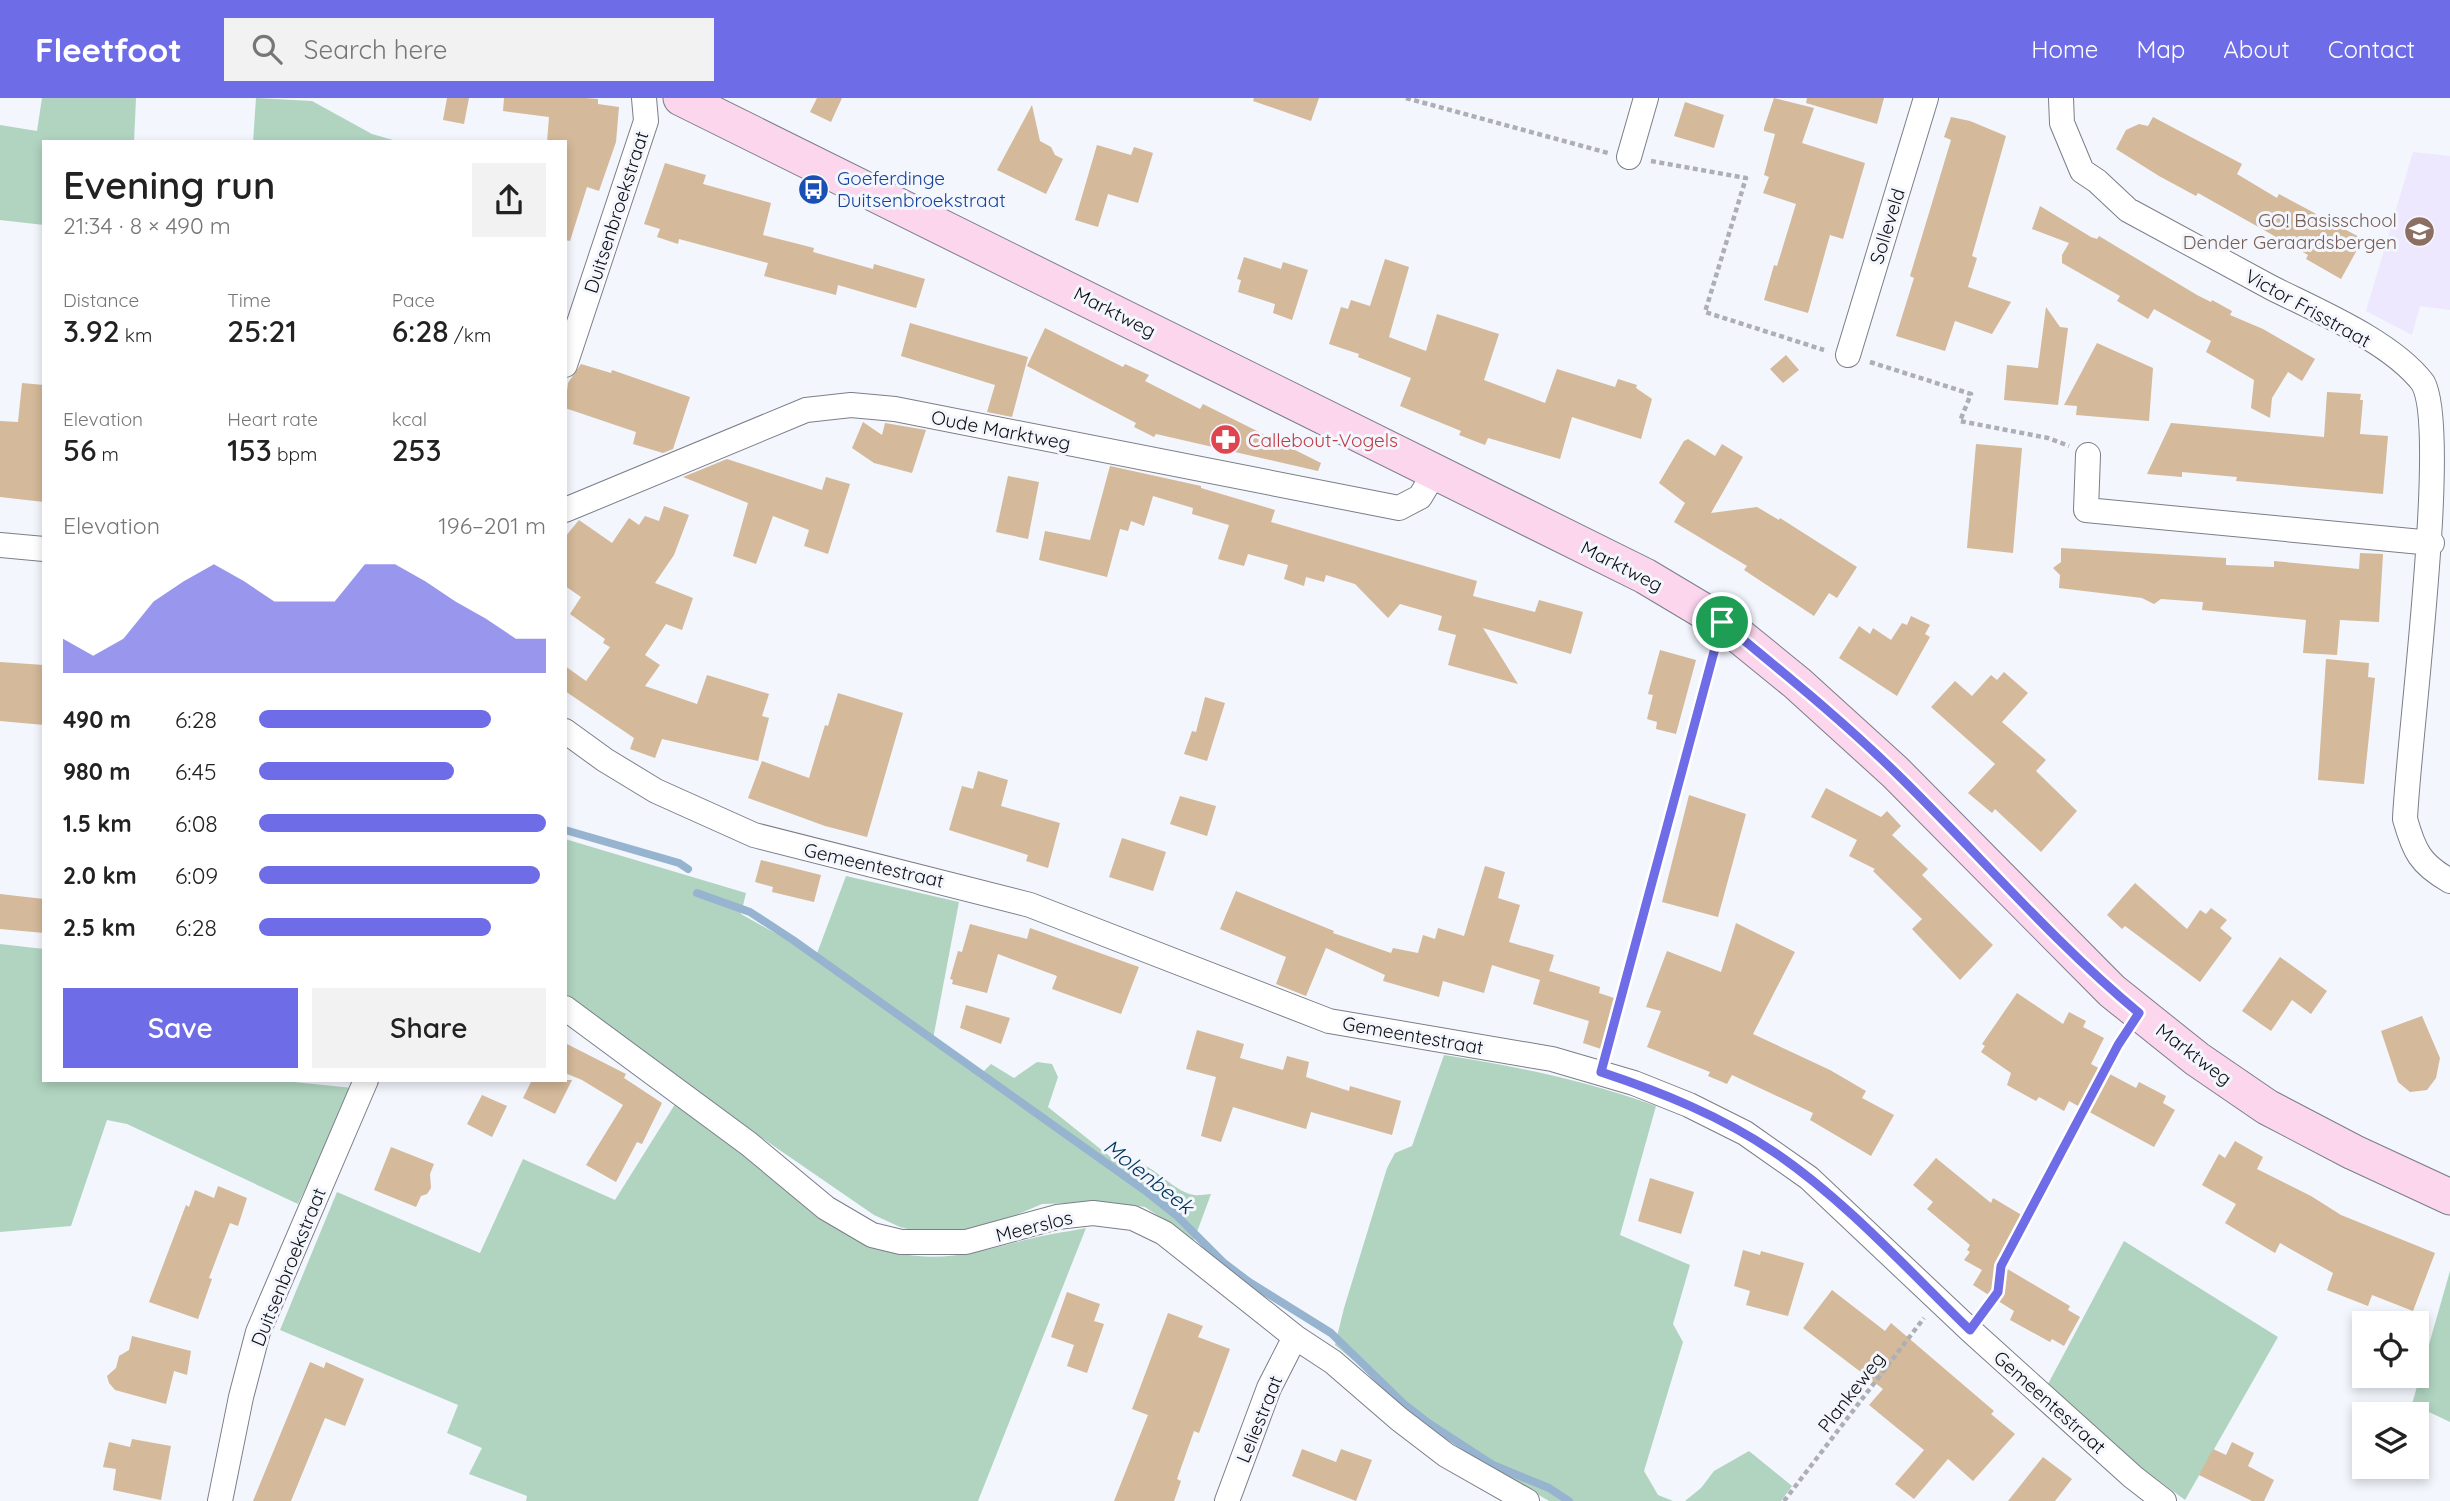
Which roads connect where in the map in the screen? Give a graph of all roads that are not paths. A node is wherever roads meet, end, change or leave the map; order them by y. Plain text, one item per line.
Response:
1 (644, 98) edge
2 (681, 98) edge
3 (1646, 98) edge
4 (1926, 98) edge
5 (2048, 98) edge
6 (2061, 98) edge
7 (1629, 157) road end
8 (1848, 355) road end
9 (567, 359) edge
10 (2088, 455) dead end
11 (1435, 472) junction
12 (567, 509) edge
13 (2432, 542) junction
14 (0, 545) edge
15 (42, 549) edge
16 (567, 732) edge
17 (2450, 881) edge
18 (567, 1009) edge
19 (365, 1082) edge
20 (2450, 1197) edge
21 (1295, 1337) junction
22 (220, 1501) edge
23 (1227, 1501) edge
24 (1527, 1501) edge
25 (2164, 1501) edge

1 - 9 street, Duitsenbroekstraat
2 - 11 street, Marktweg
3 - 7 street
4 - 8 street, Solleveld
5 - 6 street
6 - 13 street, Victor Frisstraat
10 - 13 street
11 - 12 street, Oude Marktweg
11 - 20 street, Marktweg
13 - 17 street, Victor Frisstraat
14 - 15 street
16 - 25 street, Gemeentestraat
18 - 21 street, Meerslos
19 - 22 street, Duitsenbroekstraat
21 - 23 street, Leliestraat
21 - 24 street, Meerslos

